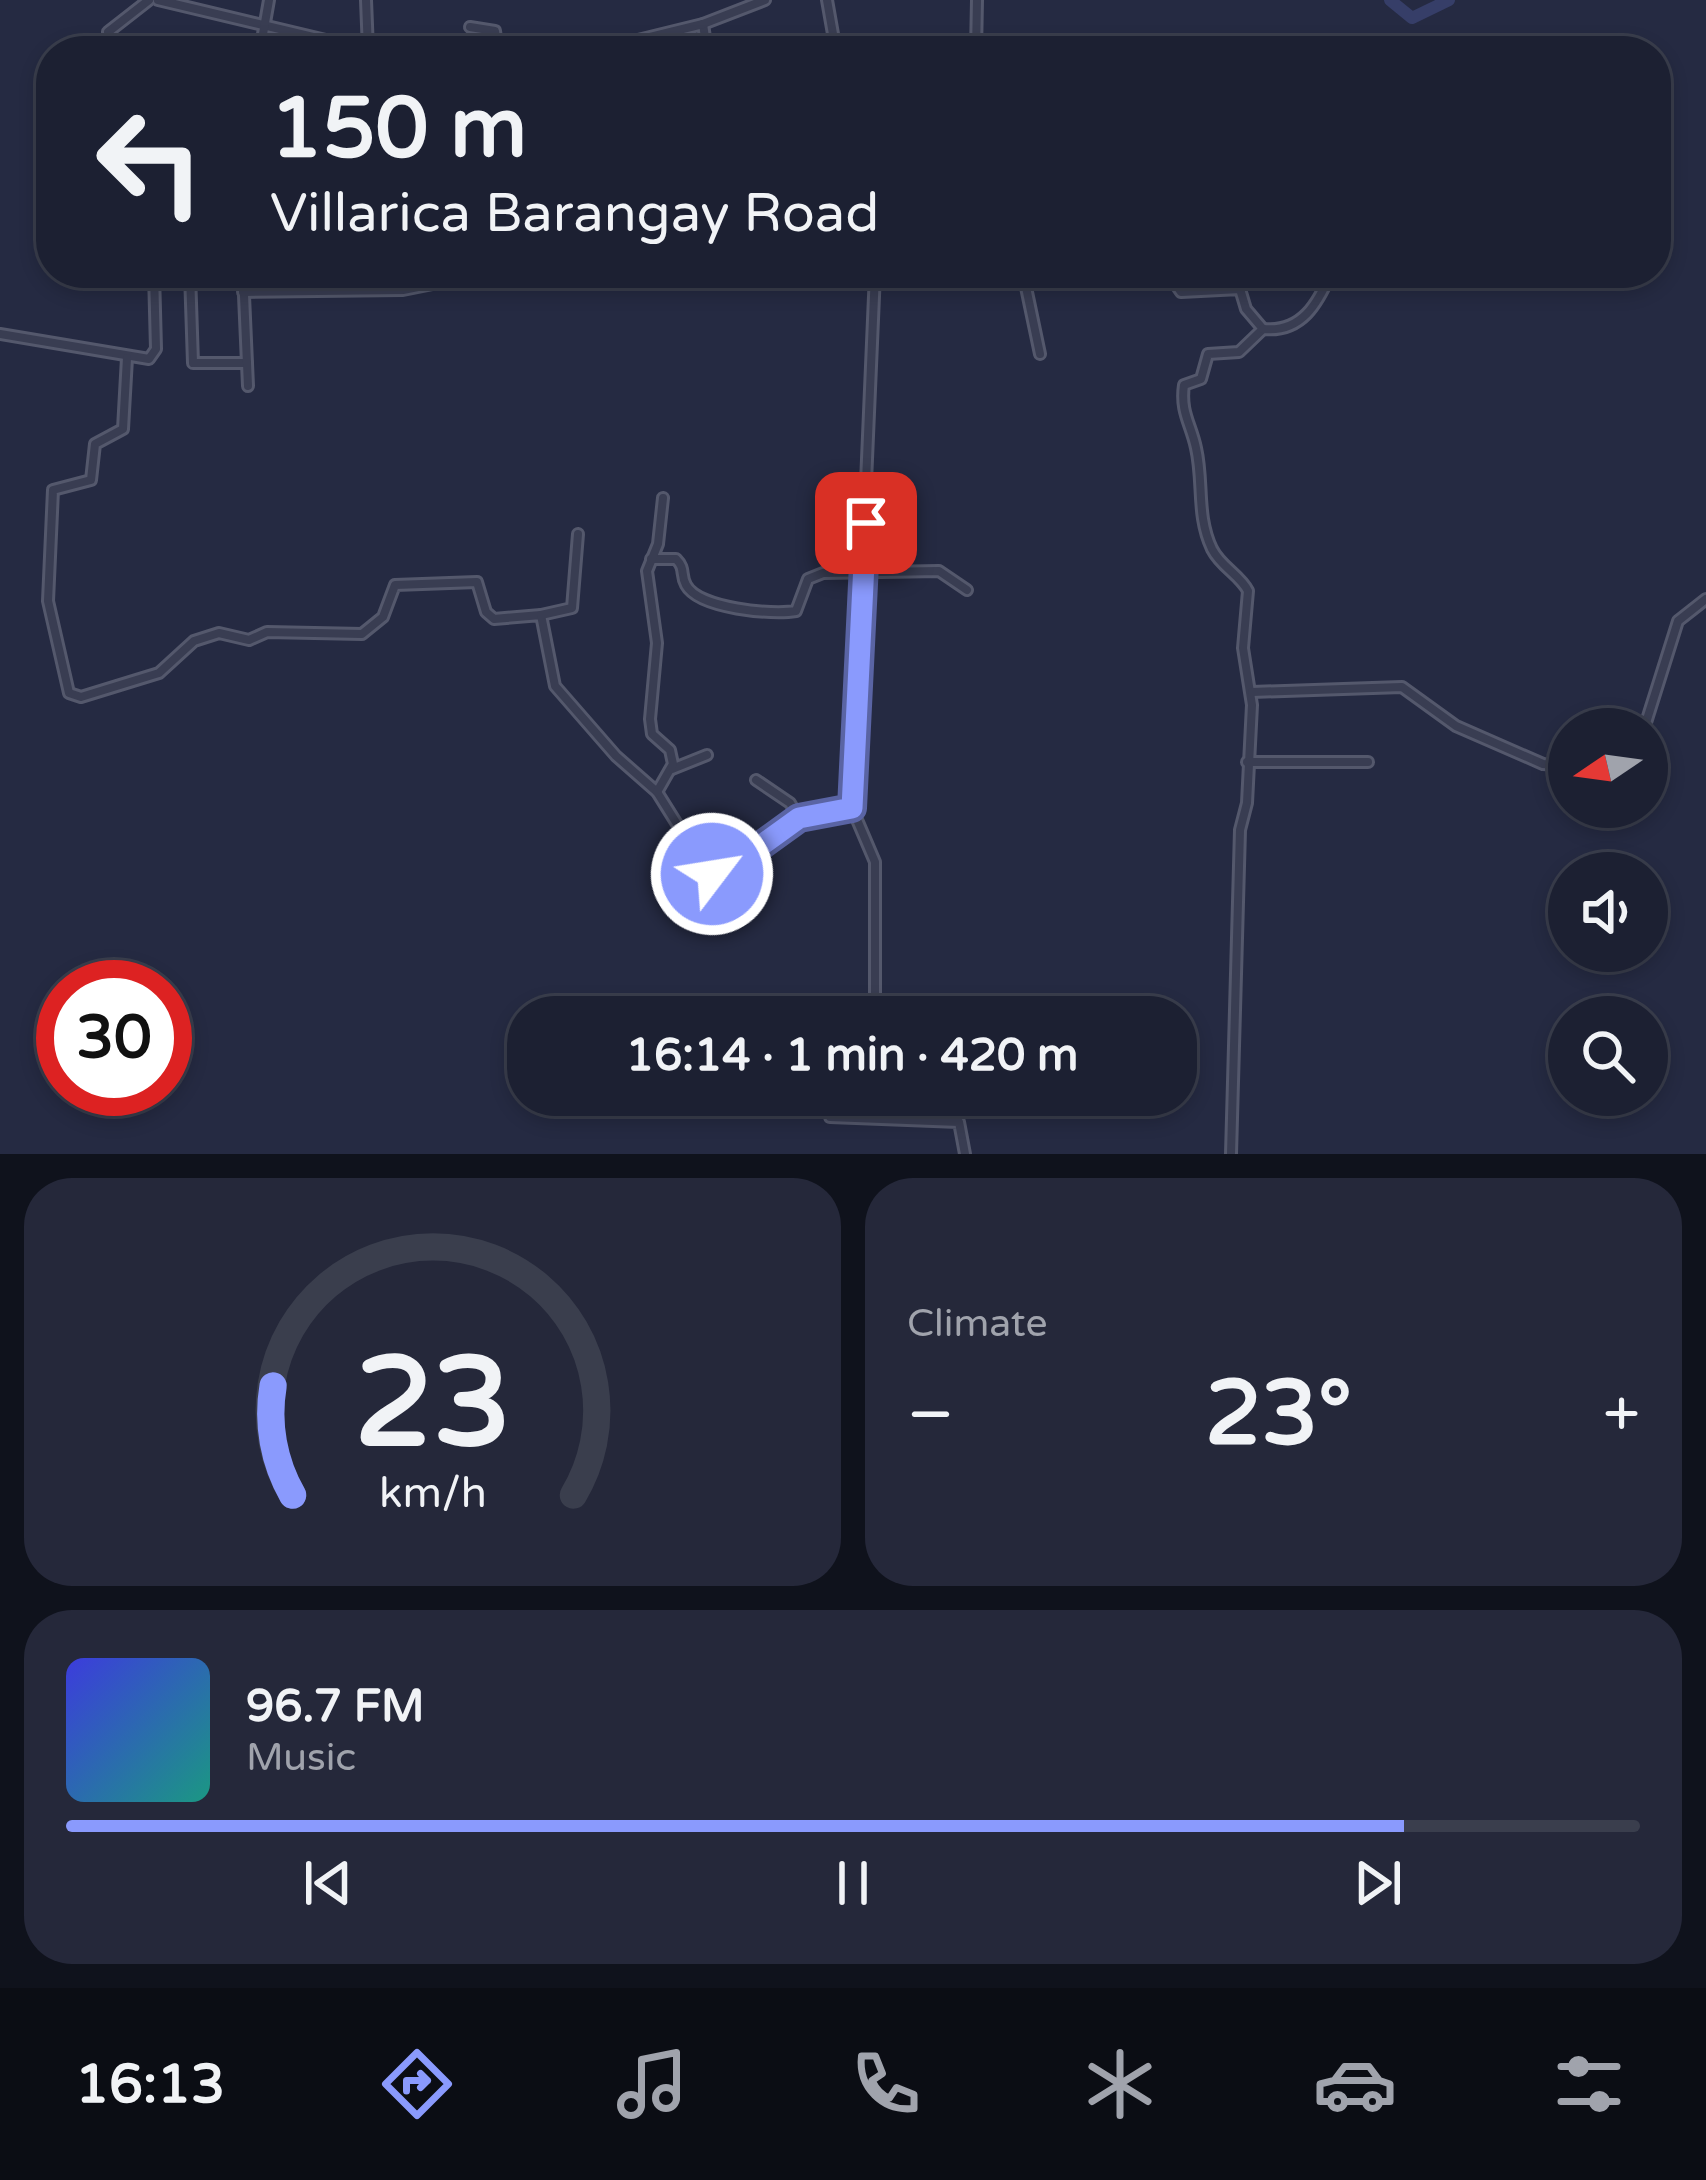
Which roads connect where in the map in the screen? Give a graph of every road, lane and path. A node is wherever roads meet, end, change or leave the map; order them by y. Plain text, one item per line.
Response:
1 (149, 0) edge
2 (158, 0) edge
3 (269, 0) edge
4 (366, 0) edge
5 (765, 0) edge
6 (827, 0) edge
7 (977, 0) edge
8 (180, 3) edge
9 (263, 24) junction
10 (703, 24) junction
11 (470, 27) dead end
12 (109, 36) edge
13 (262, 36) edge
14 (305, 36) edge
15 (369, 36) edge
16 (496, 36) edge
17 (654, 36) edge
18 (705, 36) edge
19 (833, 36) edge
20 (976, 36) edge
21 (154, 288) edge
22 (190, 288) edge
23 (244, 288) edge
24 (413, 288) edge
25 (875, 288) edge
26 (1026, 288) edge
27 (1177, 288) edge
28 (1324, 288) edge
29 (334, 290) joint
30 (244, 292) junction
31 (1263, 329) junction
32 (0, 334) edge
33 (1040, 354) dead end
34 (127, 358) junction
35 (247, 363) junction
36 (248, 386) dead end
37 (663, 498) dead end
38 (578, 534) dead end
39 (651, 559) junction
40 (864, 571) junction
41 (967, 590) dead end
42 (1706, 599) edge
43 (541, 615) junction
44 (1252, 692) junction
45 (1651, 708) edge
46 (706, 755) dead end
47 (1247, 762) junction
48 (1368, 762) dead end
49 (1548, 764) edge
50 (672, 769) junction
51 (756, 779) dead end
52 (657, 792) junction
53 (852, 808) junction
54 (799, 818) junction
55 (875, 996) edge
56 (830, 1116) edge
57 (965, 1154) edge
58 (1231, 1154) edge

1 - 12 street
2 - 8 street
3 - 9 street
4 - 15 street
5 - 10 street
6 - 19 street
7 - 20 street
8 - 9 street
9 - 13 street
9 - 14 street
10 - 17 street
10 - 18 street
11 - 16 street
21 - 34 street
22 - 35 street
23 - 30 street
24 - 29 street
25 - 40 street
26 - 33 street
27 - 31 street
28 - 31 street
29 - 30 street
30 - 35 street
31 - 44 street
32 - 34 street
34 - 43 street
35 - 36 street
37 - 39 street
38 - 43 street
39 - 40 street
39 - 50 street
40 - 41 street
40 - 53 street
42 - 45 street
43 - 52 street
44 - 47 street
44 - 49 street
46 - 50 street
47 - 48 street
47 - 58 street
50 - 52 street
51 - 54 street
52 - 54 street
53 - 54 street
53 - 55 street
56 - 57 street

